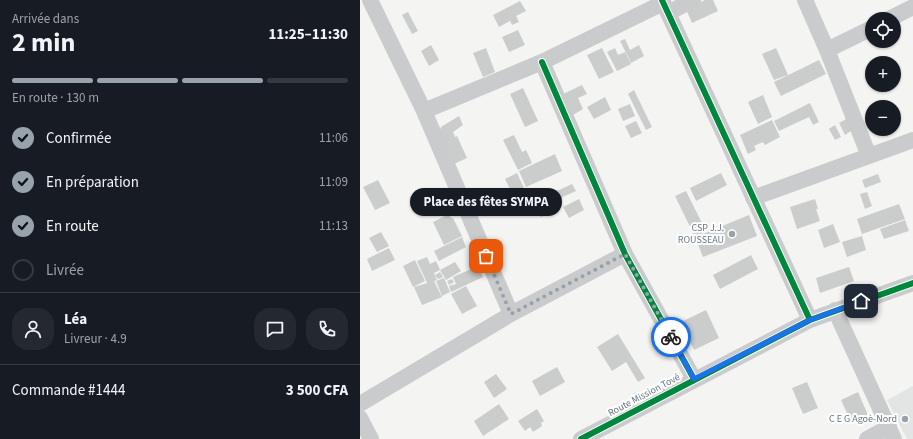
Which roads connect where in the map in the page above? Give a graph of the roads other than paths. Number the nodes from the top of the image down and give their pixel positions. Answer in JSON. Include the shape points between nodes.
{"nodes":[{"id":1,"x":365,"y":0,"type":"edge"},
{"id":2,"x":370,"y":0,"type":"edge"},
{"id":3,"x":693,"y":0,"type":"edge"},
{"id":4,"x":805,"y":0,"type":"edge"},
{"id":5,"x":360,"y":2,"type":"edge"},
{"id":6,"x":664,"y":5,"type":"edge"},
{"id":7,"x":913,"y":7,"type":"edge"},
{"id":8,"x":901,"y":13,"type":"edge"},
{"id":9,"x":865,"y":31,"type":"edge"},
{"id":10,"x":827,"y":50,"type":"junction"},
{"id":11,"x":542,"y":62,"type":"junction"},
{"id":12,"x":424,"y":111,"type":"junction"},
{"id":13,"x":913,"y":140,"type":"edge"},
{"id":14,"x":869,"y":156,"type":"junction"},
{"id":15,"x":753,"y":198,"type":"junction"},
{"id":16,"x":625,"y":254,"type":"junction"},
{"id":17,"x":913,"y":283,"type":"edge"},
{"id":18,"x":835,"y":310,"type":"junction"},
{"id":19,"x":511,"y":314,"type":"junction"},
{"id":20,"x":810,"y":320,"type":"junction"},
{"id":21,"x":694,"y":379,"type":"junction"},
{"id":22,"x":360,"y":404,"type":"edge"},
{"id":23,"x":360,"y":418,"type":"edge"},
{"id":24,"x":891,"y":433,"type":"edge"},
{"id":25,"x":371,"y":439,"type":"edge"},
{"id":26,"x":581,"y":439,"type":"edge"},
{"id":27,"x":867,"y":439,"type":"edge"}],
"edges":[{"from":1,"to":5,"type":"street"},
{"from":2,"to":12,"type":"street"},
{"from":3,"to":6,"type":"street"},
{"from":4,"to":10,"type":"street"},
{"from":6,"to":11,"type":"street"},
{"from":6,"to":15,"type":"street"},
{"from":7,"to":8,"type":"street"},
{"from":9,"to":10,"type":"street"},
{"from":10,"to":14,"type":"street"},
{"from":11,"to":12,"type":"street"},
{"from":11,"to":16,"type":"street"},
{"from":12,"to":19,"type":"street"},
{"from":13,"to":14,"type":"street"},
{"from":14,"to":15,"type":"street"},
{"from":15,"to":20,"type":"street"},
{"from":16,"to":19,"type":"street"},
{"from":16,"to":21,"type":"street"},
{"from":17,"to":18,"type":"street","name":"Route Mission Tové"},
{"from":18,"to":20,"type":"street","name":"Route Mission Tové"},
{"from":18,"to":24,"type":"street"},
{"from":19,"to":22,"type":"street"},
{"from":20,"to":21,"type":"street","name":"Route Mission Tové"},
{"from":21,"to":26,"type":"street","name":"Route Mission Tové"},
{"from":23,"to":25,"type":"street"},
{"from":24,"to":27,"type":"street"}]}
